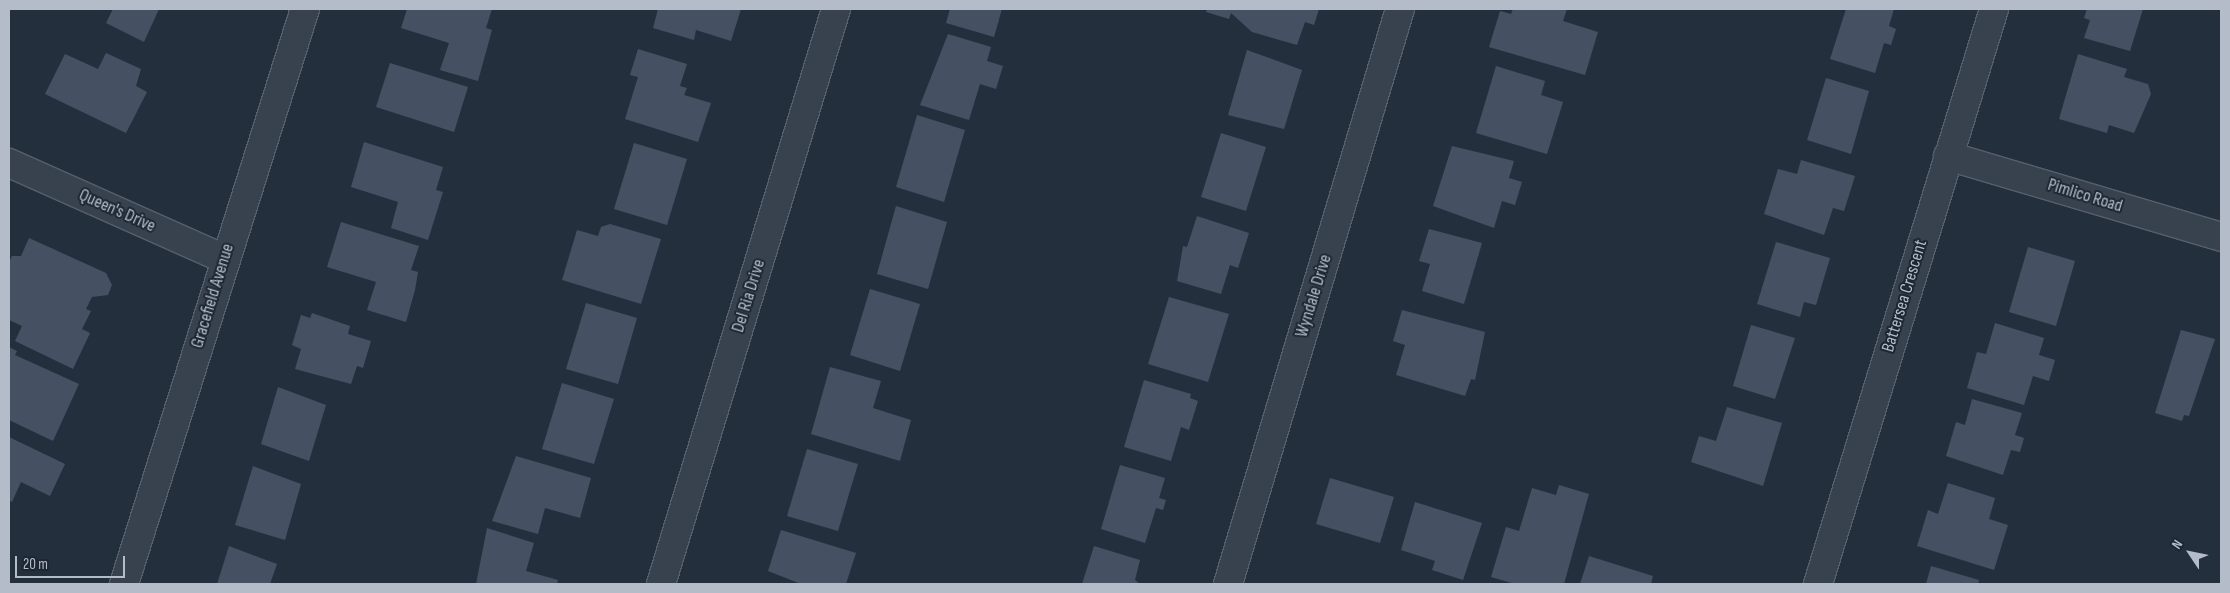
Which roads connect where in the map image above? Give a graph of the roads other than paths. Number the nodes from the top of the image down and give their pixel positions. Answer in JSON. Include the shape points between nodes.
{"nodes":[{"id":1,"x":306,"y":9,"type":"edge"},
{"id":2,"x":836,"y":9,"type":"edge"},
{"id":3,"x":1400,"y":9,"type":"edge"},
{"id":4,"x":1994,"y":9,"type":"edge"},
{"id":5,"x":1948,"y":156,"type":"junction"},
{"id":6,"x":9,"y":163,"type":"edge"},
{"id":7,"x":2221,"y":237,"type":"edge"},
{"id":8,"x":225,"y":259,"type":"junction"},
{"id":9,"x":124,"y":584,"type":"edge"},
{"id":10,"x":661,"y":584,"type":"edge"},
{"id":11,"x":1228,"y":584,"type":"edge"},
{"id":12,"x":1818,"y":584,"type":"edge"}],
"edges":[{"from":1,"to":8,"type":"street","name":"Gracefield Avenue"},
{"from":2,"to":10,"type":"street","name":"Del Ria Drive"},
{"from":3,"to":11,"type":"street","name":"Wyndale Drive"},
{"from":4,"to":5,"type":"street","name":"Battersea Crescent"},
{"from":5,"to":7,"type":"street","name":"Pimlico Road"},
{"from":5,"to":12,"type":"street","name":"Battersea Crescent"},
{"from":6,"to":8,"type":"street","name":"Queen's Drive"},
{"from":8,"to":9,"type":"street","name":"Gracefield Avenue"}]}
